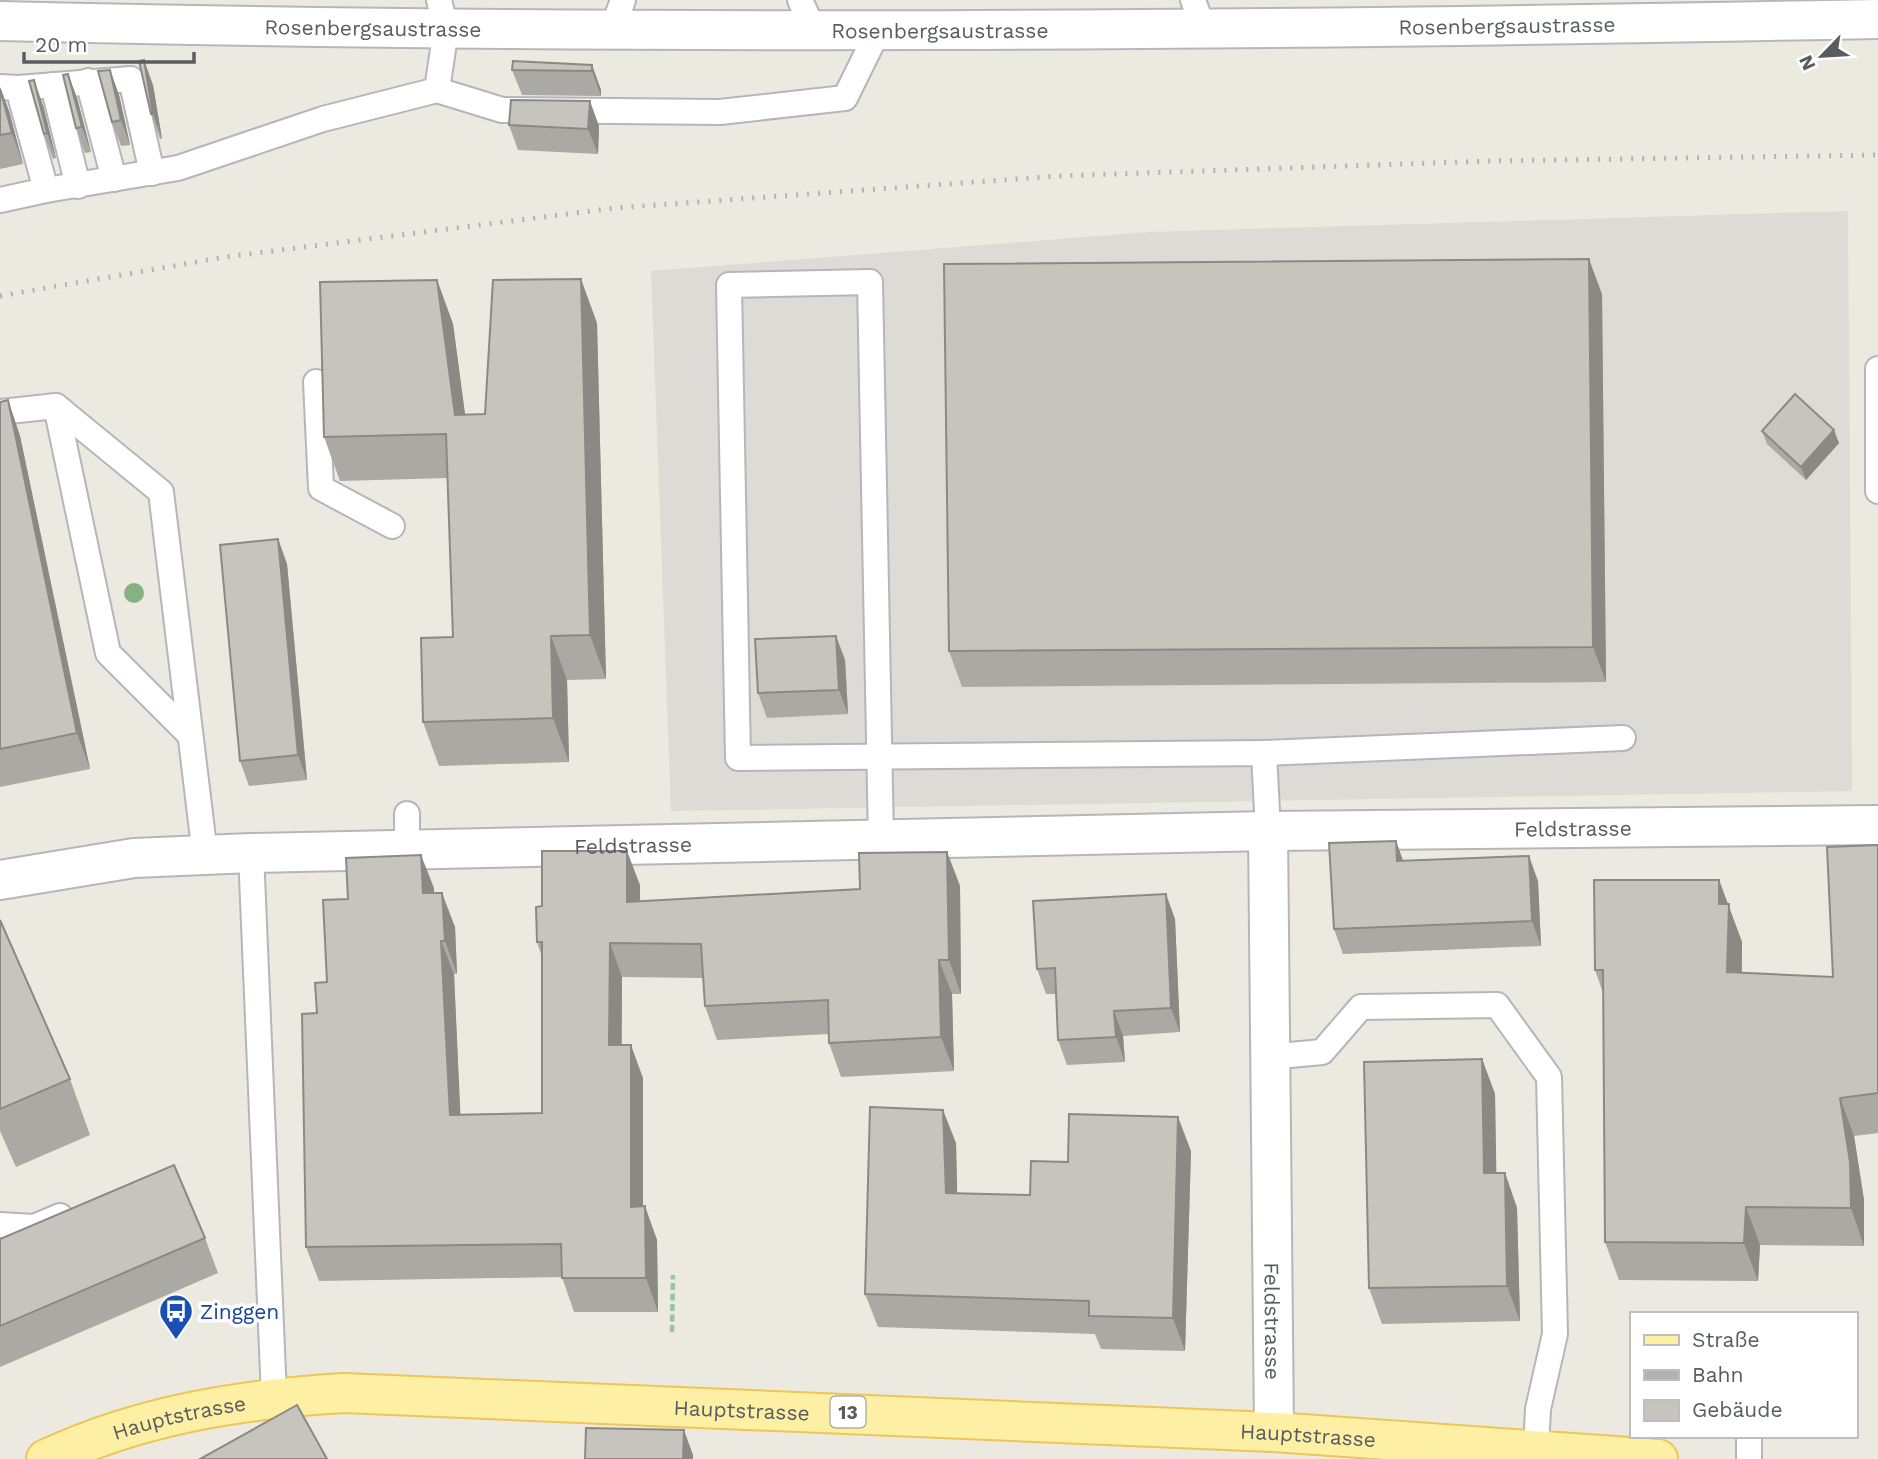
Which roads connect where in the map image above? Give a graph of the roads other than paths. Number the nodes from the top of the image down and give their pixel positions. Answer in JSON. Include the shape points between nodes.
{"nodes":[{"id":1,"x":1198,"y":14,"type":"edge"},
{"id":2,"x":442,"y":15,"type":"edge"},
{"id":3,"x":617,"y":15,"type":"edge"},
{"id":4,"x":807,"y":15,"type":"edge"},
{"id":5,"x":1878,"y":19,"type":"edge"},
{"id":6,"x":0,"y":21,"type":"edge"},
{"id":7,"x":878,"y":31,"type":"junction"},
{"id":8,"x":88,"y":81,"type":"junction"},
{"id":9,"x":53,"y":85,"type":"junction"},
{"id":10,"x":9,"y":87,"type":"edge"},
{"id":11,"x":438,"y":90,"type":"junction"},
{"id":12,"x":152,"y":173,"type":"junction"},
{"id":13,"x":114,"y":179,"type":"junction"},
{"id":14,"x":78,"y":186,"type":"junction"},
{"id":15,"x":46,"y":190,"type":"junction"},
{"id":16,"x":0,"y":200,"type":"edge"},
{"id":17,"x":1878,"y":369,"type":"edge"},
{"id":18,"x":316,"y":382,"type":"dead end"},
{"id":19,"x":56,"y":406,"type":"junction"},
{"id":20,"x":0,"y":412,"type":"edge"},
{"id":21,"x":1878,"y":491,"type":"edge"},
{"id":22,"x":392,"y":526,"type":"dead end"},
{"id":23,"x":190,"y":735,"type":"junction"},
{"id":24,"x":1623,"y":738,"type":"dead end"},
{"id":25,"x":1264,"y":753,"type":"junction"},
{"id":26,"x":879,"y":755,"type":"junction"},
{"id":27,"x":1878,"y":825,"type":"edge"},
{"id":28,"x":1268,"y":831,"type":"junction"},
{"id":29,"x":881,"y":840,"type":"junction"},
{"id":30,"x":251,"y":853,"type":"junction"},
{"id":31,"x":205,"y":855,"type":"junction"},
{"id":32,"x":0,"y":880,"type":"edge"},
{"id":33,"x":1269,"y":1058,"type":"junction"},
{"id":34,"x":82,"y":1207,"type":"edge"},
{"id":35,"x":0,"y":1226,"type":"edge"},
{"id":36,"x":274,"y":1397,"type":"junction"},
{"id":37,"x":1274,"y":1432,"type":"junction"},
{"id":38,"x":1749,"y":1438,"type":"edge"},
{"id":39,"x":1536,"y":1448,"type":"junction"},
{"id":40,"x":46,"y":1459,"type":"edge"},
{"id":41,"x":1658,"y":1459,"type":"edge"},
{"id":42,"x":1749,"y":1459,"type":"edge"}],
"edges":[{"from":1,"to":5,"type":"street","name":"Rosenbergsaustrasse"},
{"from":1,"to":7,"type":"street","name":"Rosenbergsaustrasse"},
{"from":2,"to":3,"type":"street","name":"Rosenbergsaustrasse"},
{"from":2,"to":6,"type":"street","name":"Rosenbergsaustrasse"},
{"from":2,"to":11,"type":"lane"},
{"from":3,"to":4,"type":"street","name":"Rosenbergsaustrasse"},
{"from":4,"to":7,"type":"street","name":"Rosenbergsaustrasse"},
{"from":7,"to":11,"type":"lane","via":[[845,97],[720,112],[502,110]]},
{"from":8,"to":9,"type":"lane"},
{"from":8,"to":12,"type":"lane","via":[[131,79]]},
{"from":8,"to":13,"type":"lane"},
{"from":9,"to":10,"type":"lane"},
{"from":9,"to":14,"type":"lane"},
{"from":10,"to":15,"type":"lane"},
{"from":11,"to":12,"type":"lane","via":[[323,119]]},
{"from":12,"to":13,"type":"lane"},
{"from":13,"to":14,"type":"lane"},
{"from":14,"to":15,"type":"lane"},
{"from":15,"to":16,"type":"lane"},
{"from":17,"to":21,"type":"lane"},
{"from":18,"to":22,"type":"lane","via":[[321,488]]},
{"from":19,"to":20,"type":"lane"},
{"from":19,"to":23,"type":"lane","via":[[108,653]]},
{"from":19,"to":23,"type":"lane","via":[[161,492]]},
{"from":23,"to":31,"type":"lane"},
{"from":24,"to":25,"type":"lane"},
{"from":25,"to":26,"type":"lane"},
{"from":25,"to":28,"type":"lane"},
{"from":26,"to":26,"type":"lane","via":[[870,282],[729,285],[738,758]]},
{"from":26,"to":29,"type":"lane"},
{"from":27,"to":28,"type":"street","name":"Feldstrasse"},
{"from":28,"to":29,"type":"street","name":"Feldstrasse"},
{"from":28,"to":33,"type":"street","name":"Feldstrasse"},
{"from":29,"to":30,"type":"street","name":"Feldstrasse","via":[[407,832]]},
{"from":30,"to":31,"type":"street","name":"Feldstrasse"},
{"from":30,"to":36,"type":"lane"},
{"from":31,"to":32,"type":"street","name":"Feldstrasse","via":[[134,858]]},
{"from":33,"to":37,"type":"street","name":"Feldstrasse"},
{"from":33,"to":39,"type":"lane","via":[[1322,1052],[1361,1007],[1497,1005],[1549,1077],[1555,1334],[1538,1409]]},
{"from":34,"to":35,"type":"lane","via":[[34,1227]]},
{"from":36,"to":37,"type":"main road","name":"Hauptstrasse","number":"13","via":[[344,1393]]},
{"from":36,"to":40,"type":"main road","name":"Hauptstrasse","number":"13","via":[[155,1418]]},
{"from":37,"to":39,"type":"main road","name":"Hauptstrasse","number":"13"},
{"from":38,"to":42,"type":"lane"},
{"from":39,"to":41,"type":"main road","name":"Hauptstrasse","number":"13"}]}
